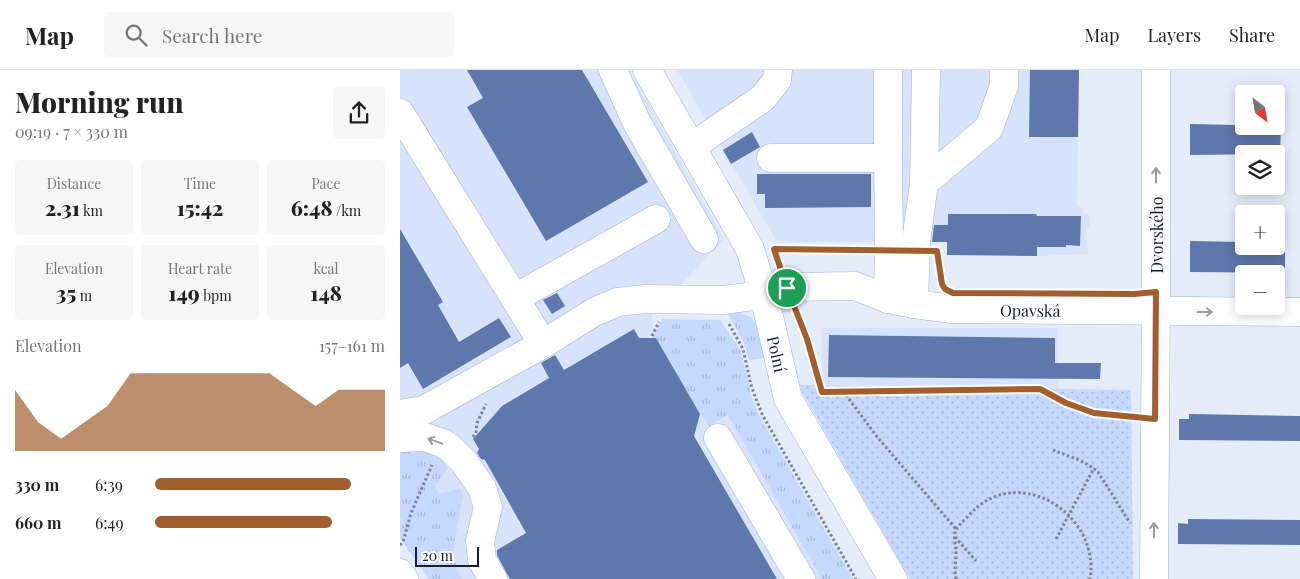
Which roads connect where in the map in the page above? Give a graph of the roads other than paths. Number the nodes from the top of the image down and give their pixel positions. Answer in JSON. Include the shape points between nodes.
{"nodes":[{"id":1,"x":613,"y":70,"type":"edge"},
{"id":2,"x":647,"y":70,"type":"edge"},
{"id":3,"x":778,"y":70,"type":"edge"},
{"id":4,"x":888,"y":70,"type":"edge"},
{"id":5,"x":926,"y":70,"type":"edge"},
{"id":6,"x":1004,"y":70,"type":"edge"},
{"id":7,"x":1156,"y":70,"type":"edge"},
{"id":8,"x":666,"y":104,"type":"junction"},
{"id":9,"x":400,"y":113,"type":"edge"},
{"id":10,"x":637,"y":123,"type":"junction"},
{"id":11,"x":691,"y":147,"type":"junction"},
{"id":12,"x":771,"y":158,"type":"dead end"},
{"id":13,"x":888,"y":158,"type":"junction"},
{"id":14,"x":924,"y":183,"type":"junction"},
{"id":15,"x":656,"y":219,"type":"dead end"},
{"id":16,"x":704,"y":239,"type":"dead end"},
{"id":17,"x":776,"y":292,"type":"junction"},
{"id":18,"x":515,"y":298,"type":"junction"},
{"id":19,"x":901,"y":301,"type":"junction"},
{"id":20,"x":1156,"y":312,"type":"junction"},
{"id":21,"x":1300,"y":312,"type":"edge"},
{"id":22,"x":542,"y":344,"type":"junction"},
{"id":23,"x":400,"y":414,"type":"edge"},
{"id":24,"x":400,"y":438,"type":"edge"},
{"id":25,"x":718,"y":438,"type":"dead end"},
{"id":26,"x":400,"y":573,"type":"edge"},
{"id":27,"x":404,"y":579,"type":"edge"},
{"id":28,"x":493,"y":579,"type":"edge"},
{"id":29,"x":801,"y":579,"type":"edge"},
{"id":30,"x":893,"y":579,"type":"edge"},
{"id":31,"x":1154,"y":579,"type":"edge"}],
"edges":[{"from":1,"to":10,"type":"street"},
{"from":2,"to":8,"type":"street","name":"Polní"},
{"from":3,"to":11,"type":"street","via":[[777,80],[763,98]]},
{"from":4,"to":13,"type":"street"},
{"from":5,"to":14,"type":"street"},
{"from":6,"to":14,"type":"street","via":[[1004,86],[989,128]]},
{"from":20,"to":7,"type":"street","name":"Dvorského","one_way":true},
{"from":8,"to":10,"type":"street"},
{"from":8,"to":11,"type":"street","name":"Polní"},
{"from":9,"to":18,"type":"street"},
{"from":10,"to":16,"type":"street"},
{"from":11,"to":17,"type":"street","name":"Polní"},
{"from":12,"to":13,"type":"street"},
{"from":13,"to":19,"type":"street","via":[[889,250]]},
{"from":14,"to":19,"type":"street","via":[[916,242]]},
{"from":15,"to":18,"type":"street"},
{"from":17,"to":19,"type":"street","name":"Opavská","via":[[855,286]]},
{"from":17,"to":22,"type":"street","name":"Opavská","via":[[722,300],[618,302],[594,312]]},
{"from":17,"to":30,"type":"street","name":"Polní","via":[[788,399]]},
{"from":18,"to":22,"type":"street"},
{"from":19,"to":20,"type":"street","name":"Opavská","via":[[952,309]]},
{"from":20,"to":21,"type":"street","name":"Opavská","one_way":true},
{"from":31,"to":20,"type":"street","name":"Dvorského","one_way":true},
{"from":22,"to":23,"type":"street","name":"Opavská","via":[[424,410]]},
{"from":28,"to":24,"type":"street","one_way":true,"via":[[482,560],[480,541],[488,507],[468,450],[449,447],[425,437]]},
{"from":25,"to":29,"type":"street"},
{"from":26,"to":27,"type":"street"}]}
